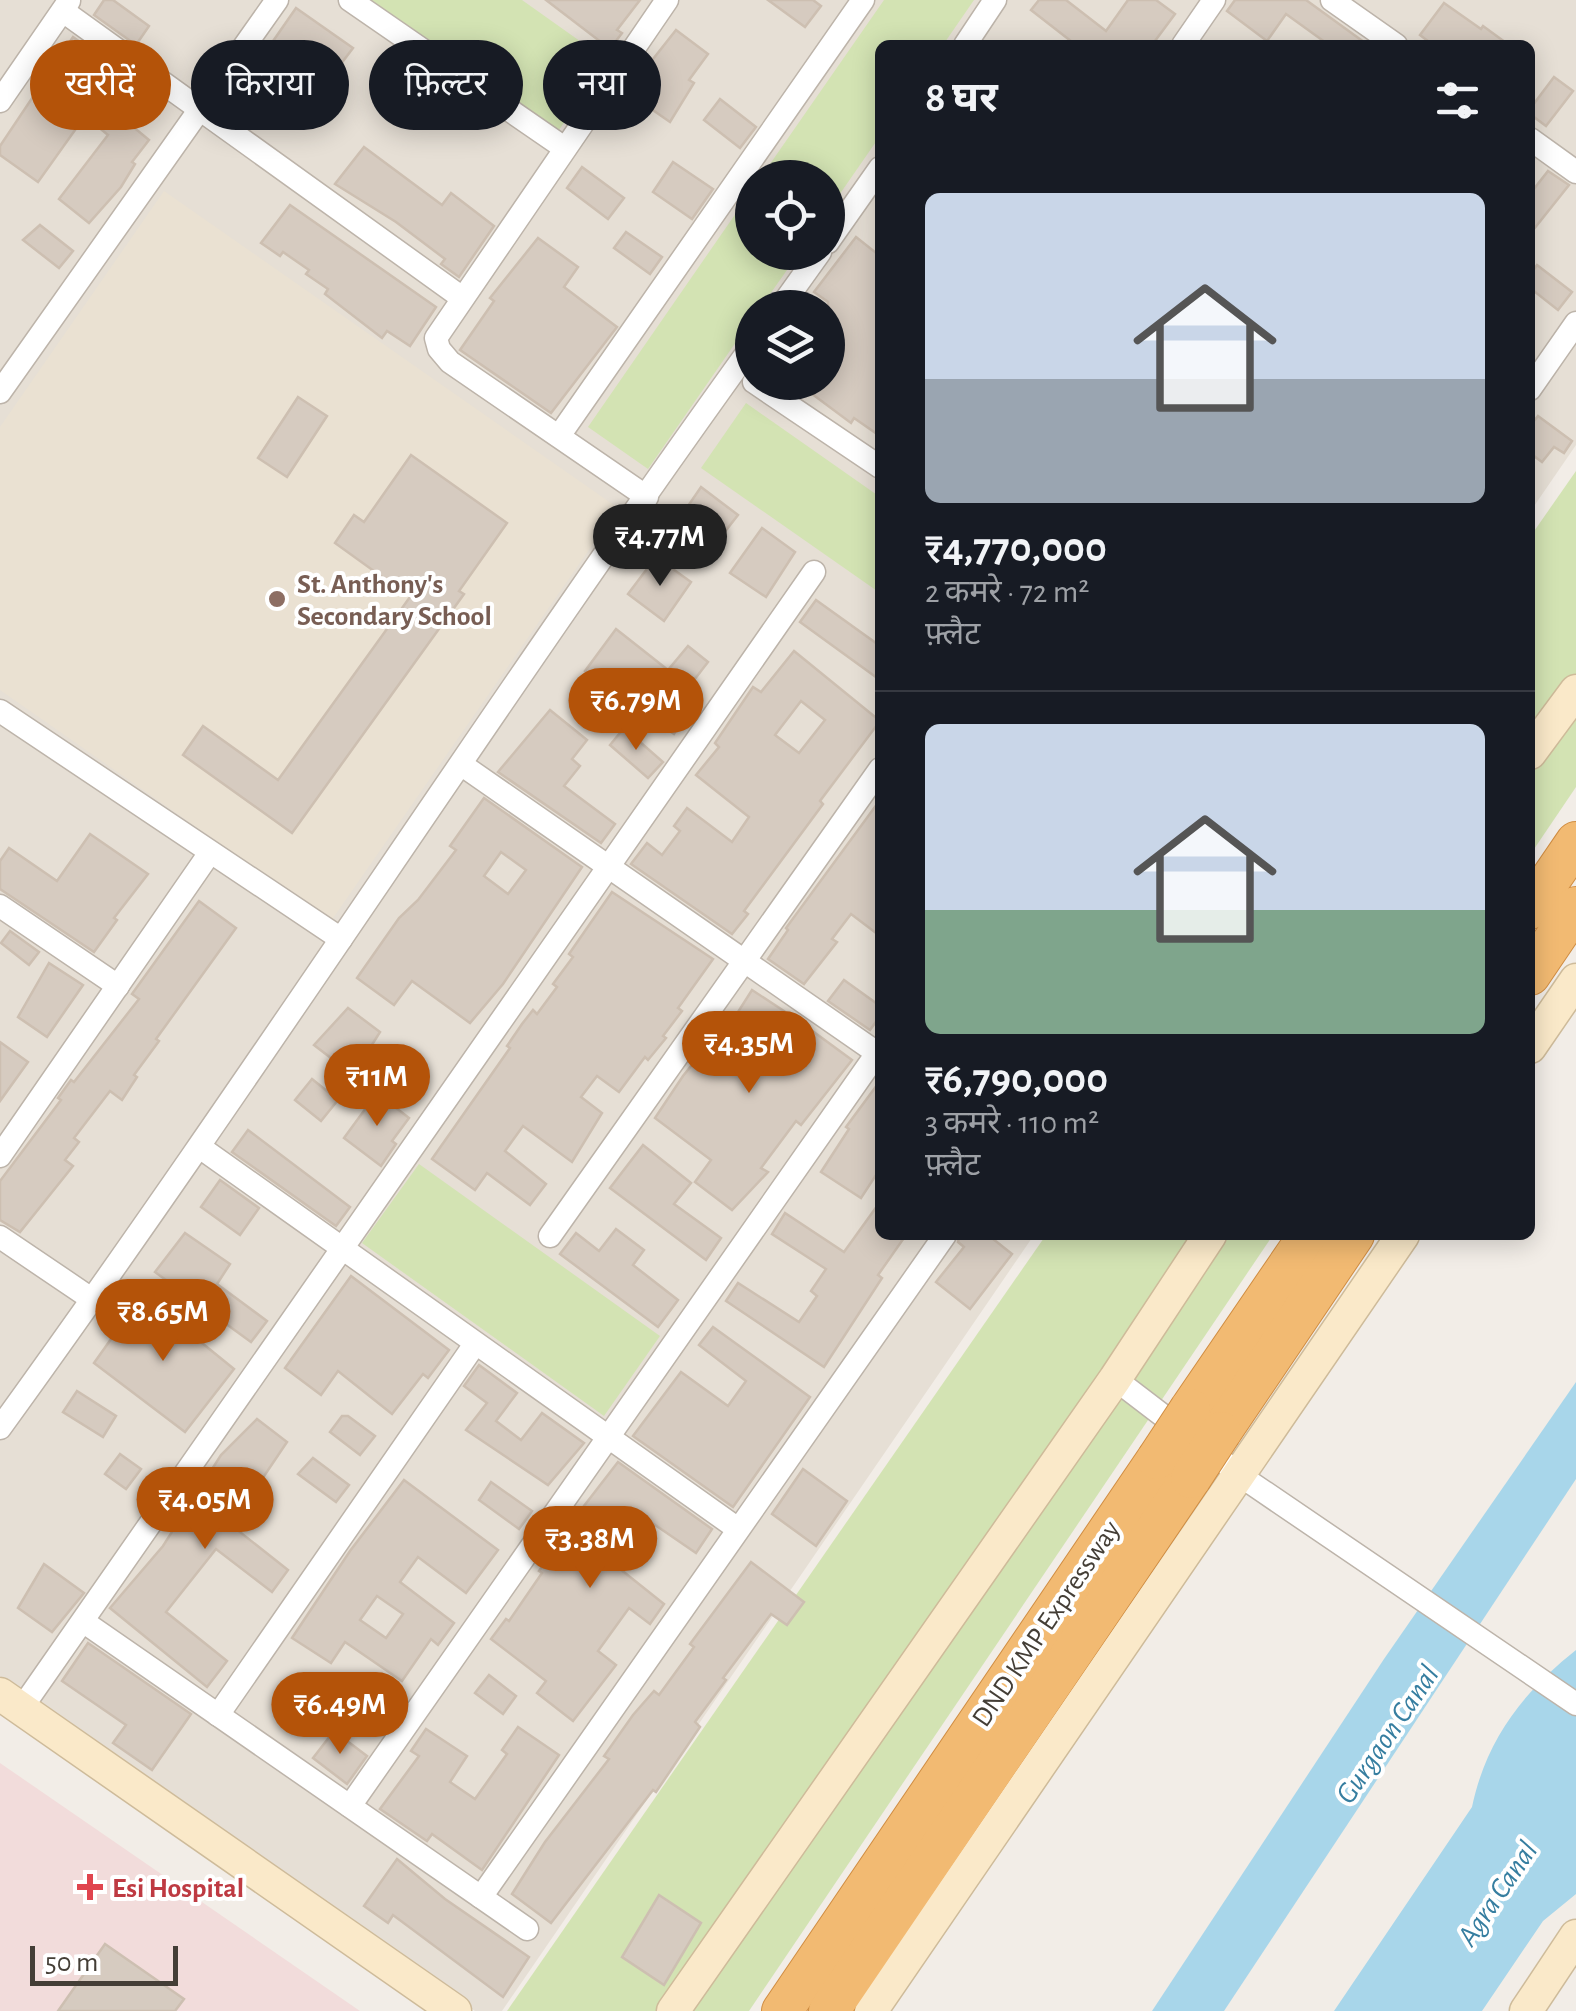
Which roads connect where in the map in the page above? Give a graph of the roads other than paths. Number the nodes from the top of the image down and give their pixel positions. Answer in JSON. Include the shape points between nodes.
{"nodes":[{"id":1,"x":277,"y":0,"type":"edge"},
{"id":2,"x":350,"y":0,"type":"edge"},
{"id":3,"x":667,"y":0,"type":"edge"},
{"id":4,"x":863,"y":0,"type":"edge"},
{"id":5,"x":996,"y":0,"type":"edge"},
{"id":6,"x":1214,"y":0,"type":"edge"},
{"id":7,"x":1332,"y":0,"type":"edge"},
{"id":8,"x":66,"y":5,"type":"edge"},
{"id":9,"x":248,"y":40,"type":"edge"},
{"id":10,"x":968,"y":40,"type":"edge"},
{"id":11,"x":1186,"y":40,"type":"edge"},
{"id":12,"x":1382,"y":40,"type":"edge"},
{"id":13,"x":0,"y":102,"type":"edge"},
{"id":14,"x":191,"y":103,"type":"edge"},
{"id":15,"x":191,"y":120,"type":"edge"},
{"id":16,"x":228,"y":130,"type":"edge"},
{"id":17,"x":1535,"y":143,"type":"edge"},
{"id":18,"x":563,"y":147,"type":"junction"},
{"id":19,"x":1576,"y":172,"type":"edge"},
{"id":20,"x":875,"y":175,"type":"edge"},
{"id":21,"x":860,"y":197,"type":"junction"},
{"id":22,"x":875,"y":208,"type":"edge"},
{"id":23,"x":845,"y":218,"type":"edge"},
{"id":24,"x":461,"y":297,"type":"junction"},
{"id":25,"x":1576,"y":322,"type":"edge"},
{"id":26,"x":1535,"y":382,"type":"edge"},
{"id":27,"x":0,"y":392,"type":"edge"},
{"id":28,"x":735,"y":393,"type":"edge"},
{"id":29,"x":781,"y":400,"type":"edge"},
{"id":30,"x":559,"y":436,"type":"junction"},
{"id":31,"x":875,"y":464,"type":"edge"},
{"id":32,"x":648,"y":497,"type":"junction"},
{"id":33,"x":814,"y":572,"type":"dead end"},
{"id":34,"x":1576,"y":690,"type":"edge"},
{"id":35,"x":0,"y":711,"type":"edge"},
{"id":36,"x":1535,"y":746,"type":"edge"},
{"id":37,"x":462,"y":765,"type":"junction"},
{"id":38,"x":875,"y":776,"type":"edge"},
{"id":39,"x":1576,"y":842,"type":"edge"},
{"id":40,"x":209,"y":854,"type":"junction"},
{"id":41,"x":610,"y":867,"type":"junction"},
{"id":42,"x":1535,"y":903,"type":"edge"},
{"id":43,"x":1576,"y":907,"type":"edge"},
{"id":44,"x":2,"y":913,"type":"edge"},
{"id":45,"x":340,"y":940,"type":"junction"},
{"id":46,"x":744,"y":961,"type":"junction"},
{"id":47,"x":1535,"y":968,"type":"edge"},
{"id":48,"x":1576,"y":980,"type":"edge"},
{"id":49,"x":118,"y":986,"type":"junction"},
{"id":50,"x":1535,"y":1041,"type":"edge"},
{"id":51,"x":875,"y":1049,"type":"edge"},
{"id":52,"x":875,"y":1058,"type":"edge"},
{"id":53,"x":201,"y":1148,"type":"junction"},
{"id":54,"x":0,"y":1156,"type":"edge"},
{"id":55,"x":550,"y":1236,"type":"dead end"},
{"id":56,"x":0,"y":1237,"type":"edge"},
{"id":57,"x":940,"y":1240,"type":"edge"},
{"id":58,"x":1207,"y":1240,"type":"edge"},
{"id":59,"x":1306,"y":1240,"type":"edge"},
{"id":60,"x":1350,"y":1240,"type":"edge"},
{"id":61,"x":1399,"y":1240,"type":"edge"},
{"id":62,"x":343,"y":1250,"type":"junction"},
{"id":63,"x":93,"y":1300,"type":"junction"},
{"id":64,"x":476,"y":1344,"type":"junction"},
{"id":65,"x":1115,"y":1379,"type":"junction"},
{"id":66,"x":1206,"y":1420,"type":"junction"},
{"id":67,"x":0,"y":1428,"type":"edge"},
{"id":68,"x":608,"y":1437,"type":"junction"},
{"id":69,"x":1174,"y":1468,"type":"junction"},
{"id":70,"x":1245,"y":1479,"type":"junction"},
{"id":71,"x":738,"y":1529,"type":"junction"},
{"id":72,"x":84,"y":1622,"type":"junction"},
{"id":73,"x":7,"y":1703,"type":"edge"},
{"id":74,"x":1576,"y":1704,"type":"edge"},
{"id":75,"x":218,"y":1714,"type":"junction"},
{"id":76,"x":350,"y":1806,"type":"junction"},
{"id":77,"x":480,"y":1897,"type":"junction"},
{"id":78,"x":527,"y":1930,"type":"dead end"},
{"id":79,"x":1576,"y":1936,"type":"edge"},
{"id":80,"x":428,"y":2011,"type":"edge"},
{"id":81,"x":455,"y":2011,"type":"edge"},
{"id":82,"x":673,"y":2011,"type":"edge"},
{"id":83,"x":782,"y":2011,"type":"edge"},
{"id":84,"x":829,"y":2011,"type":"edge"},
{"id":85,"x":871,"y":2011,"type":"edge"},
{"id":86,"x":1526,"y":2011,"type":"edge"}],
"edges":[{"from":1,"to":9,"type":"street"},
{"from":2,"to":18,"type":"street"},
{"from":3,"to":18,"type":"street"},
{"from":4,"to":30,"type":"street"},
{"from":5,"to":10,"type":"street"},
{"from":6,"to":11,"type":"street"},
{"from":7,"to":12,"type":"street"},
{"from":8,"to":13,"type":"street"},
{"from":8,"to":14,"type":"street"},
{"from":15,"to":27,"type":"street"},
{"from":16,"to":24,"type":"street"},
{"from":17,"to":19,"type":"street"},
{"from":18,"to":24,"type":"street"},
{"from":20,"to":21,"type":"street"},
{"from":21,"to":22,"type":"street"},
{"from":21,"to":23,"type":"street"},
{"from":24,"to":30,"type":"street","via":[[436,338],[439,350]]},
{"from":25,"to":26,"type":"street"},
{"from":28,"to":32,"type":"street"},
{"from":29,"to":31,"type":"street"},
{"from":30,"to":32,"type":"street"},
{"from":32,"to":37,"type":"street"},
{"from":33,"to":41,"type":"street"},
{"from":34,"to":36,"type":"street"},
{"from":35,"to":40,"type":"street"},
{"from":37,"to":41,"type":"street"},
{"from":37,"to":45,"type":"street"},
{"from":38,"to":46,"type":"street"},
{"from":39,"to":42,"type":"highway"},
{"from":40,"to":45,"type":"street"},
{"from":40,"to":49,"type":"street"},
{"from":41,"to":46,"type":"street"},
{"from":41,"to":62,"type":"street"},
{"from":43,"to":47,"type":"highway"},
{"from":44,"to":49,"type":"street"},
{"from":45,"to":53,"type":"street"},
{"from":46,"to":51,"type":"street"},
{"from":46,"to":55,"type":"street"},
{"from":48,"to":50,"type":"street"},
{"from":49,"to":54,"type":"street"},
{"from":52,"to":68,"type":"street"},
{"from":53,"to":62,"type":"street"},
{"from":53,"to":63,"type":"street"},
{"from":56,"to":63,"type":"street"},
{"from":57,"to":71,"type":"street"},
{"from":58,"to":65,"type":"street"},
{"from":59,"to":66,"type":"highway","name":"DND KMP Expressway"},
{"from":60,"to":66,"type":"highway","name":"DND KMP Expressway"},
{"from":61,"to":70,"type":"street"},
{"from":62,"to":64,"type":"street"},
{"from":62,"to":72,"type":"street"},
{"from":63,"to":67,"type":"street"},
{"from":64,"to":68,"type":"street"},
{"from":64,"to":75,"type":"street"},
{"from":65,"to":70,"type":"street"},
{"from":65,"to":82,"type":"street"},
{"from":66,"to":69,"type":"highway","name":"DND KMP Expressway","bridge":true},
{"from":68,"to":71,"type":"street"},
{"from":68,"to":76,"type":"street"},
{"from":69,"to":83,"type":"highway","name":"DND KMP Expressway"},
{"from":69,"to":84,"type":"highway","name":"DND KMP Expressway"},
{"from":70,"to":74,"type":"street"},
{"from":70,"to":85,"type":"street"},
{"from":71,"to":77,"type":"street"},
{"from":72,"to":73,"type":"street"},
{"from":72,"to":75,"type":"street"},
{"from":73,"to":80,"type":"street"},
{"from":73,"to":81,"type":"street"},
{"from":75,"to":76,"type":"street"},
{"from":76,"to":77,"type":"street"},
{"from":77,"to":78,"type":"street"},
{"from":79,"to":86,"type":"street"}]}
